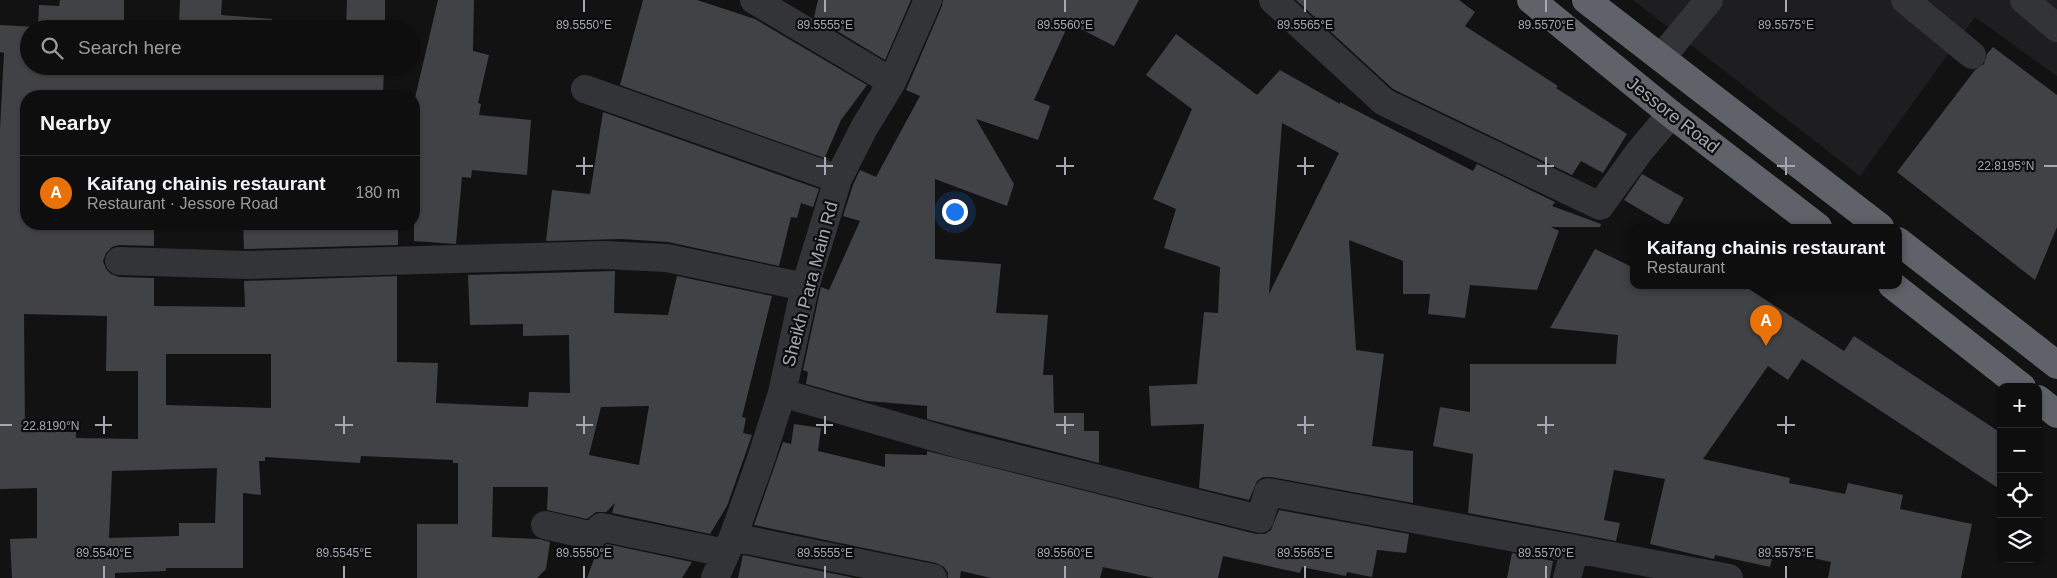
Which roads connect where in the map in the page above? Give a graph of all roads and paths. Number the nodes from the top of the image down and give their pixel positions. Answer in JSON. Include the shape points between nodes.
{"nodes":[{"id":1,"x":754,"y":0,"type":"edge"},
{"id":2,"x":928,"y":0,"type":"edge"},
{"id":3,"x":1273,"y":0,"type":"edge"},
{"id":4,"x":1531,"y":0,"type":"edge"},
{"id":5,"x":1586,"y":0,"type":"edge"},
{"id":6,"x":1709,"y":0,"type":"edge"},
{"id":7,"x":1904,"y":0,"type":"edge"},
{"id":8,"x":2024,"y":0,"type":"edge"},
{"id":9,"x":2057,"y":28,"type":"edge"},
{"id":10,"x":1972,"y":54,"type":"dead end"},
{"id":11,"x":1661,"y":58,"type":"junction"},
{"id":12,"x":892,"y":82,"type":"junction"},
{"id":13,"x":585,"y":89,"type":"dead end"},
{"id":14,"x":1670,"y":114,"type":"junction"},
{"id":15,"x":838,"y":180,"type":"junction"},
{"id":16,"x":1814,"y":224,"type":"edge"},
{"id":17,"x":1876,"y":224,"type":"edge"},
{"id":18,"x":1902,"y":245,"type":"edge"},
{"id":19,"x":119,"y":261,"type":"dead end"},
{"id":20,"x":805,"y":287,"type":"junction"},
{"id":21,"x":1897,"y":289,"type":"edge"},
{"id":22,"x":2057,"y":365,"type":"edge"},
{"id":23,"x":2017,"y":383,"type":"edge"},
{"id":24,"x":782,"y":393,"type":"junction"},
{"id":25,"x":2042,"y":402,"type":"edge"},
{"id":26,"x":2057,"y":414,"type":"edge"},
{"id":27,"x":545,"y":525,"type":"dead end"},
{"id":28,"x":1575,"y":549,"type":"junction"},
{"id":29,"x":724,"y":556,"type":"edge"},
{"id":30,"x":933,"y":578,"type":"edge"},
{"id":31,"x":1567,"y":578,"type":"edge"},
{"id":32,"x":1730,"y":578,"type":"edge"}],
"edges":[{"from":1,"to":12,"type":"street"},
{"from":2,"to":12,"type":"street","name":"Sheikh Para Main Rd"},
{"from":3,"to":14,"type":"street","via":[[1384,102],[1600,206]]},
{"from":4,"to":14,"type":"highway","name":"Jessore Road"},
{"from":5,"to":11,"type":"highway"},
{"from":6,"to":11,"type":"street"},
{"from":7,"to":10,"type":"street"},
{"from":8,"to":9,"type":"street"},
{"from":11,"to":17,"type":"highway"},
{"from":12,"to":15,"type":"street","name":"Sheikh Para Main Rd"},
{"from":13,"to":15,"type":"street"},
{"from":14,"to":16,"type":"highway","name":"Jessore Road"},
{"from":15,"to":20,"type":"street","name":"Sheikh Para Main Rd"},
{"from":18,"to":22,"type":"highway"},
{"from":19,"to":20,"type":"street","via":[[247,265],[603,255],[667,258]]},
{"from":20,"to":24,"type":"street","name":"Sheikh Para Main Rd"},
{"from":21,"to":23,"type":"highway"},
{"from":24,"to":28,"type":"street","via":[[962,445],[1260,518],[1268,492]]},
{"from":24,"to":29,"type":"street","name":"Sheikh Para Main Rd"},
{"from":25,"to":26,"type":"highway"},
{"from":27,"to":29,"type":"street","via":[[593,536],[601,527]]},
{"from":28,"to":31,"type":"street"},
{"from":28,"to":32,"type":"street"},
{"from":29,"to":30,"type":"street"}]}
